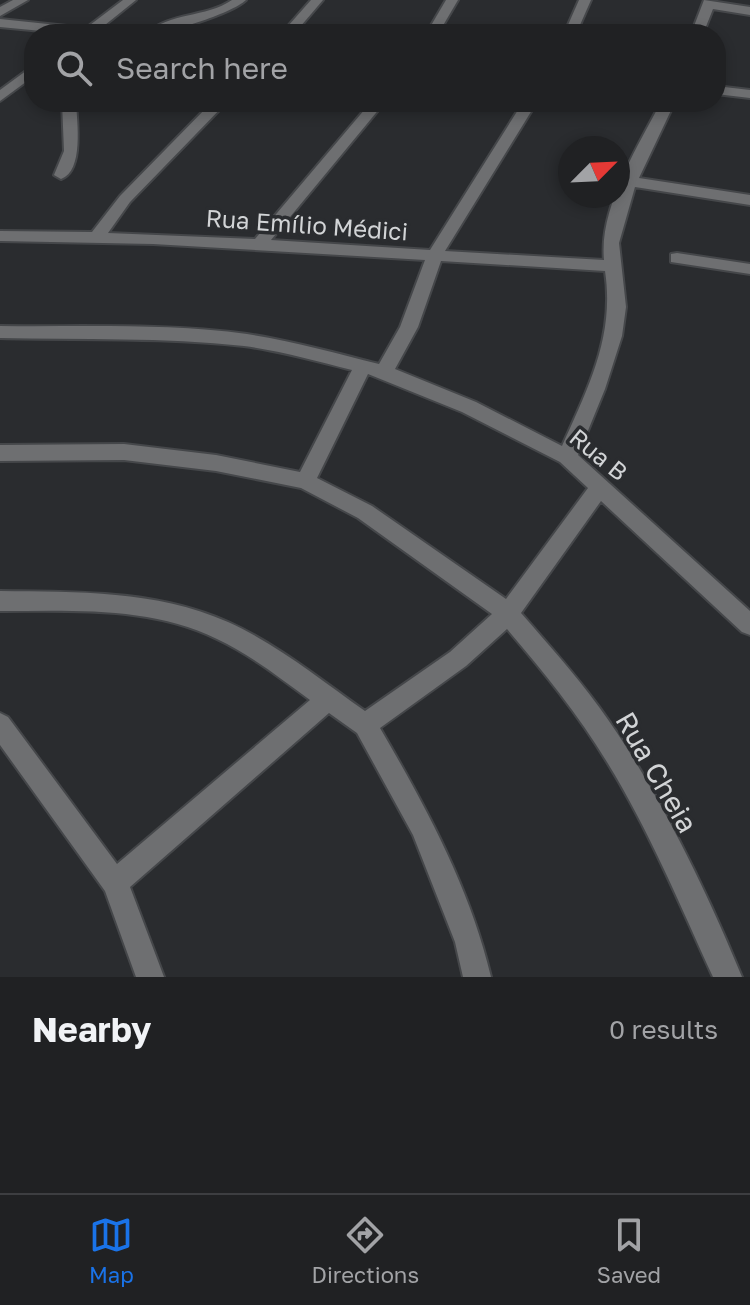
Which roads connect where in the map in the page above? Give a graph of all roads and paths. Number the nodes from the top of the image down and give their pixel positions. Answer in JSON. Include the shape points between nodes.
{"nodes":[{"id":1,"x":22,"y":0,"type":"edge"},
{"id":2,"x":130,"y":0,"type":"edge"},
{"id":3,"x":240,"y":0,"type":"edge"},
{"id":4,"x":317,"y":0,"type":"edge"},
{"id":5,"x":452,"y":0,"type":"edge"},
{"id":6,"x":585,"y":0,"type":"edge"},
{"id":7,"x":710,"y":2,"type":"edge"},
{"id":8,"x":750,"y":11,"type":"edge"},
{"id":9,"x":0,"y":12,"type":"edge"},
{"id":10,"x":0,"y":23,"type":"edge"},
{"id":11,"x":99,"y":24,"type":"edge"},
{"id":12,"x":175,"y":24,"type":"edge"},
{"id":13,"x":296,"y":24,"type":"edge"},
{"id":14,"x":438,"y":24,"type":"edge"},
{"id":15,"x":574,"y":24,"type":"edge"},
{"id":16,"x":701,"y":24,"type":"edge"},
{"id":17,"x":24,"y":26,"type":"edge"},
{"id":18,"x":24,"y":77,"type":"edge"},
{"id":19,"x":726,"y":91,"type":"edge"},
{"id":20,"x":750,"y":94,"type":"edge"},
{"id":21,"x":0,"y":97,"type":"edge"},
{"id":22,"x":69,"y":112,"type":"edge"},
{"id":23,"x":210,"y":112,"type":"edge"},
{"id":24,"x":370,"y":112,"type":"edge"},
{"id":25,"x":523,"y":112,"type":"edge"},
{"id":26,"x":659,"y":112,"type":"edge"},
{"id":27,"x":61,"y":175,"type":"dead end"},
{"id":28,"x":630,"y":177,"type":"edge"},
{"id":29,"x":630,"y":181,"type":"edge"},
{"id":30,"x":750,"y":200,"type":"edge"},
{"id":31,"x":620,"y":208,"type":"edge"},
{"id":32,"x":0,"y":236,"type":"edge"},
{"id":33,"x":98,"y":236,"type":"junction"},
{"id":34,"x":260,"y":243,"type":"junction"},
{"id":35,"x":434,"y":257,"type":"junction"},
{"id":36,"x":677,"y":258,"type":"dead end"},
{"id":37,"x":610,"y":266,"type":"junction"},
{"id":38,"x":750,"y":269,"type":"edge"},
{"id":39,"x":0,"y":332,"type":"edge"},
{"id":40,"x":363,"y":366,"type":"junction"},
{"id":41,"x":384,"y":372,"type":"junction"},
{"id":42,"x":0,"y":453,"type":"edge"},
{"id":43,"x":567,"y":457,"type":"junction"},
{"id":44,"x":305,"y":481,"type":"junction"},
{"id":45,"x":601,"y":486,"type":"junction"},
{"id":46,"x":0,"y":601,"type":"edge"},
{"id":47,"x":508,"y":614,"type":"junction"},
{"id":48,"x":750,"y":625,"type":"edge"},
{"id":49,"x":329,"y":698,"type":"junction"},
{"id":50,"x":0,"y":725,"type":"edge"},
{"id":51,"x":365,"y":725,"type":"junction"},
{"id":52,"x":115,"y":883,"type":"junction"},
{"id":53,"x":150,"y":977,"type":"edge"},
{"id":54,"x":477,"y":977,"type":"edge"},
{"id":55,"x":728,"y":977,"type":"edge"}],
"edges":[{"from":1,"to":9,"type":"street"},
{"from":2,"to":11,"type":"street"},
{"from":3,"to":12,"type":"street","via":[[225,10]]},
{"from":4,"to":13,"type":"street"},
{"from":5,"to":14,"type":"street"},
{"from":6,"to":15,"type":"street"},
{"from":7,"to":8,"type":"street"},
{"from":7,"to":16,"type":"street"},
{"from":10,"to":17,"type":"street"},
{"from":18,"to":21,"type":"street"},
{"from":19,"to":20,"type":"street"},
{"from":22,"to":27,"type":"street","via":[[71,151]]},
{"from":23,"to":33,"type":"street","via":[[125,199]]},
{"from":24,"to":34,"type":"street"},
{"from":25,"to":35,"type":"street"},
{"from":26,"to":28,"type":"street"},
{"from":29,"to":30,"type":"street"},
{"from":31,"to":37,"type":"street"},
{"from":32,"to":33,"type":"street","name":"Rua Emílio Médici"},
{"from":33,"to":34,"type":"street","name":"Rua Emílio Médici"},
{"from":34,"to":35,"type":"street","name":"Rua Emílio Médici"},
{"from":35,"to":37,"type":"street","name":"Rua Emílio Médici"},
{"from":35,"to":41,"type":"street","via":[[409,327]]},
{"from":36,"to":38,"type":"street"},
{"from":37,"to":43,"type":"street","via":[[617,319]]},
{"from":39,"to":40,"type":"street","name":"Rua B","via":[[243,340]]},
{"from":40,"to":41,"type":"street","name":"Rua B"},
{"from":40,"to":44,"type":"street"},
{"from":41,"to":43,"type":"street","name":"Rua B","via":[[469,407]]},
{"from":42,"to":44,"type":"street","name":"Rua Cheia","via":[[124,452]]},
{"from":43,"to":45,"type":"street","name":"Rua B"},
{"from":44,"to":47,"type":"street","name":"Rua Cheia","via":[[365,512]]},
{"from":45,"to":47,"type":"street"},
{"from":45,"to":48,"type":"street","name":"Rua B"},
{"from":46,"to":49,"type":"street","via":[[79,600],[164,611],[220,629]]},
{"from":47,"to":51,"type":"street","via":[[458,659]]},
{"from":47,"to":55,"type":"street","name":"Rua Cheia","via":[[555,668],[617,755]]},
{"from":49,"to":51,"type":"street"},
{"from":49,"to":52,"type":"street"},
{"from":50,"to":52,"type":"street"},
{"from":51,"to":54,"type":"street","via":[[423,827],[469,942]]},
{"from":52,"to":53,"type":"street"}]}
